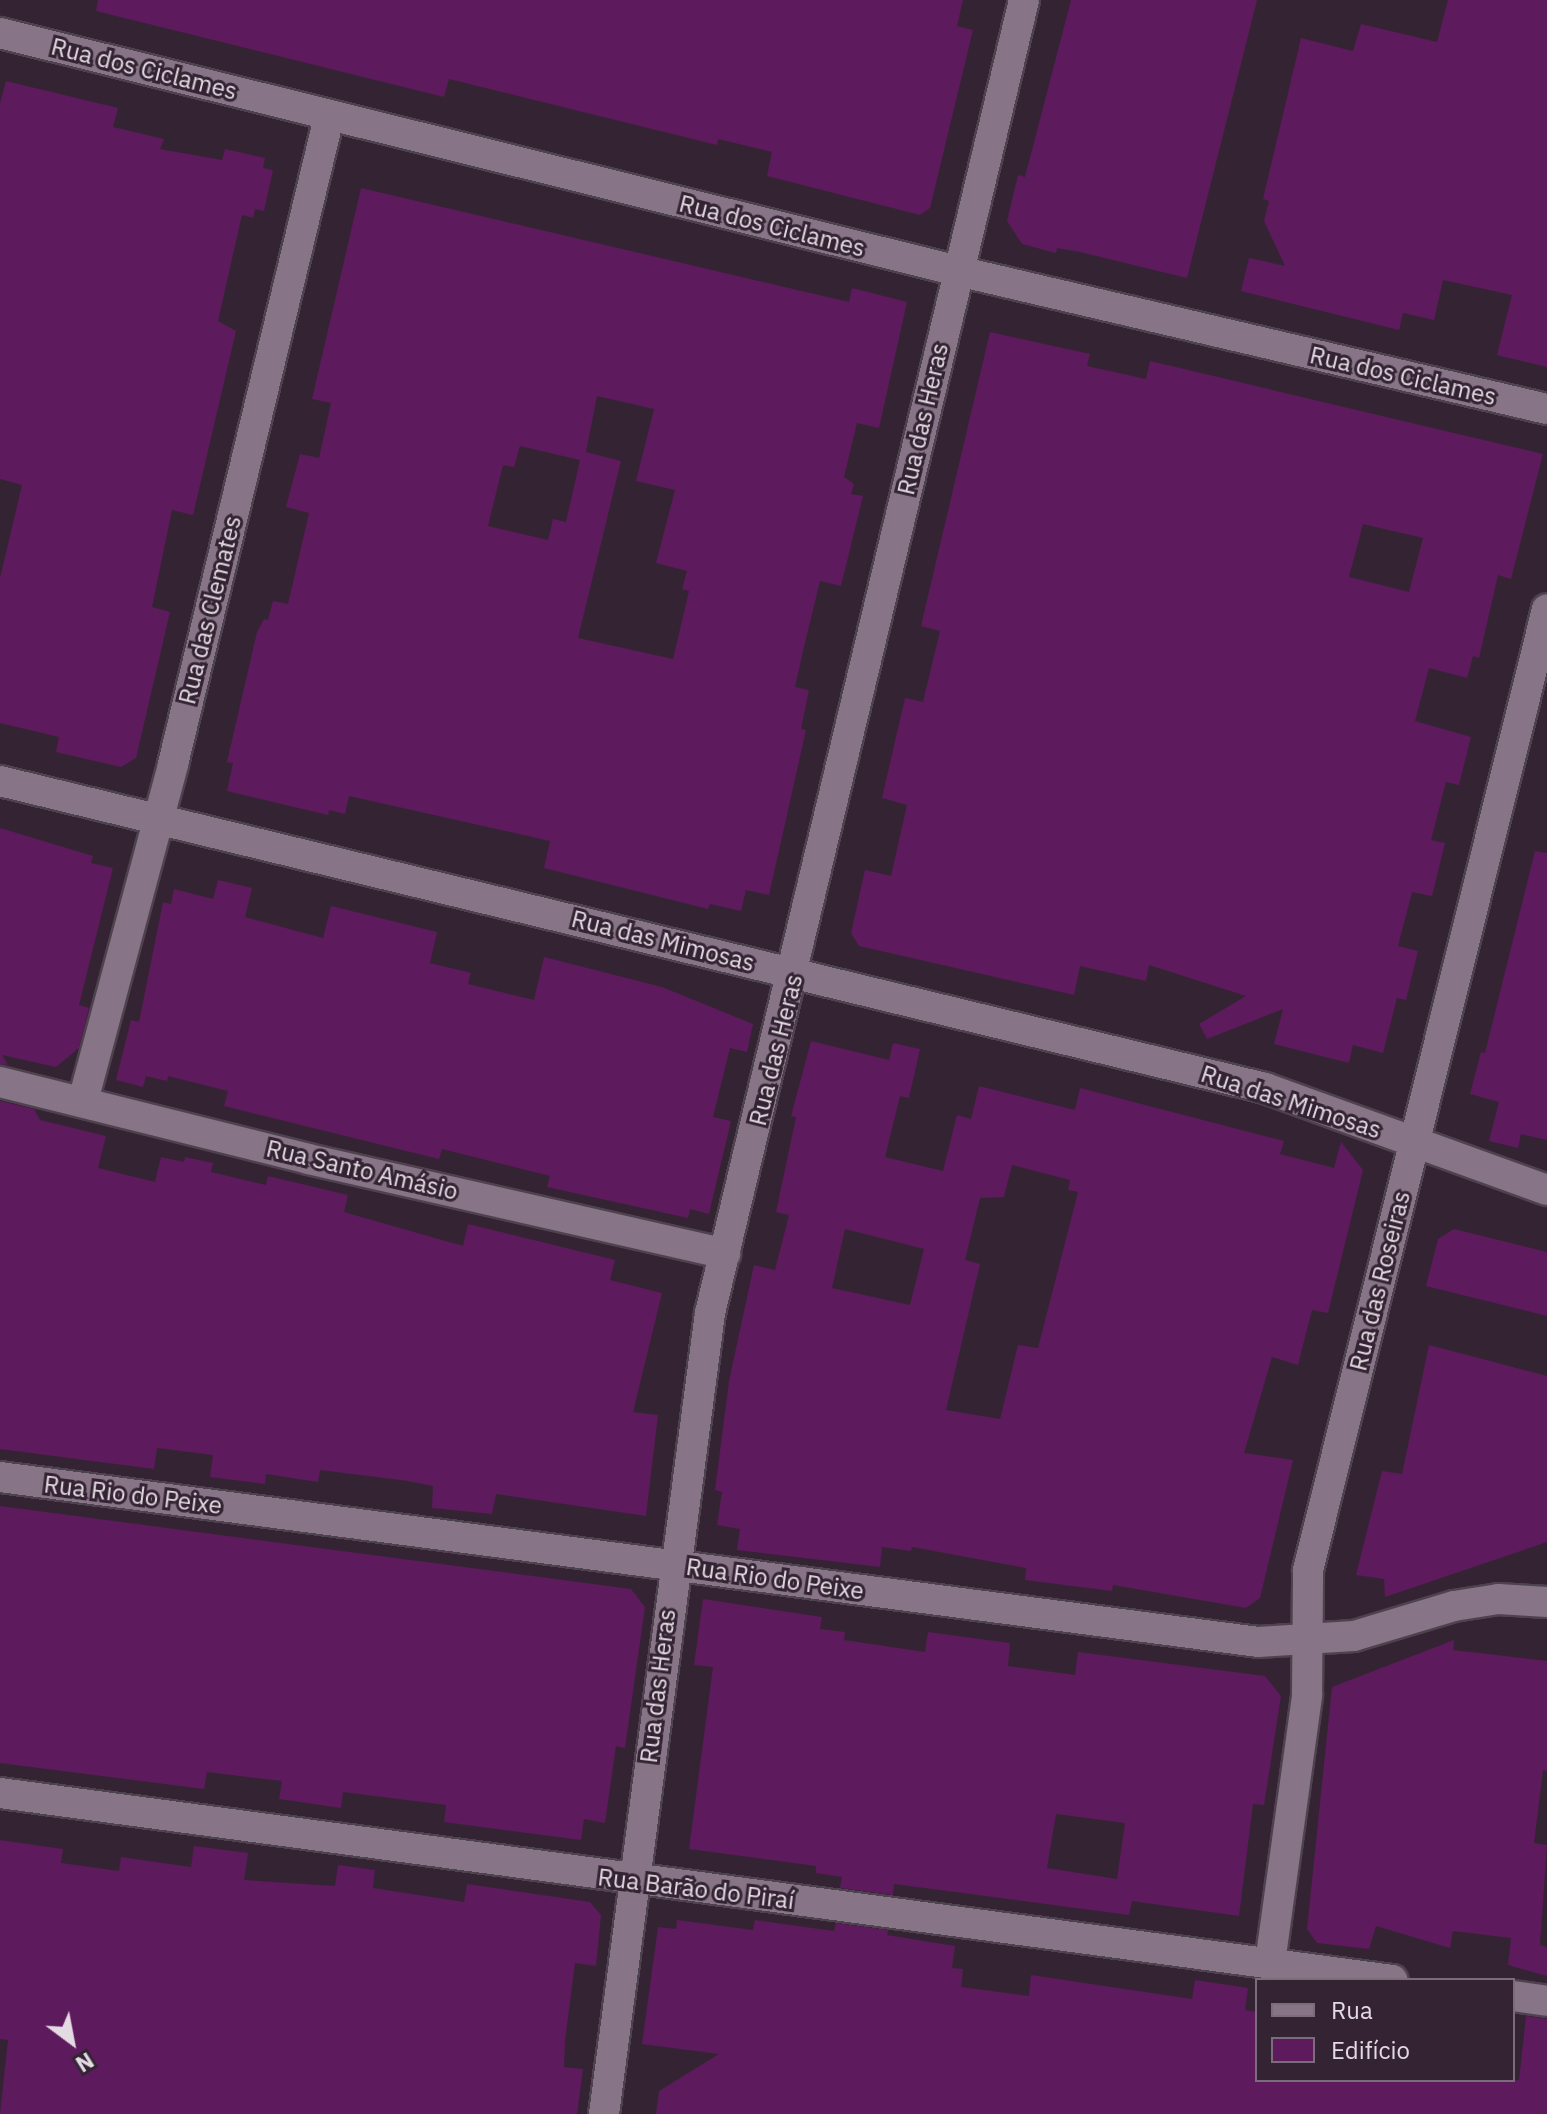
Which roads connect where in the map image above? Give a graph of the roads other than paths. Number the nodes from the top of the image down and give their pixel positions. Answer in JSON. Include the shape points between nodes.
{"nodes":[{"id":1,"x":1024,"y":0,"type":"edge"},
{"id":2,"x":0,"y":33,"type":"edge"},
{"id":3,"x":329,"y":117,"type":"junction"},
{"id":4,"x":958,"y":271,"type":"junction"},
{"id":5,"x":1547,"y":409,"type":"edge"},
{"id":6,"x":1547,"y":609,"type":"edge"},
{"id":7,"x":0,"y":781,"type":"edge"},
{"id":8,"x":158,"y":818,"type":"junction"},
{"id":9,"x":795,"y":973,"type":"junction"},
{"id":10,"x":0,"y":1082,"type":"edge"},
{"id":11,"x":83,"y":1101,"type":"junction"},
{"id":12,"x":1414,"y":1144,"type":"junction"},
{"id":13,"x":1547,"y":1190,"type":"edge"},
{"id":14,"x":725,"y":1254,"type":"junction"},
{"id":15,"x":0,"y":1477,"type":"edge"},
{"id":16,"x":674,"y":1565,"type":"junction"},
{"id":17,"x":1547,"y":1602,"type":"edge"},
{"id":18,"x":1306,"y":1642,"type":"junction"},
{"id":19,"x":0,"y":1793,"type":"edge"},
{"id":20,"x":633,"y":1881,"type":"junction"},
{"id":21,"x":1270,"y":1963,"type":"junction"},
{"id":22,"x":1379,"y":1978,"type":"edge"},
{"id":23,"x":1515,"y":1996,"type":"edge"},
{"id":24,"x":1547,"y":2001,"type":"edge"},
{"id":25,"x":604,"y":2114,"type":"edge"}],
"edges":[{"from":1,"to":4,"type":"street","name":"Rua das Heras"},
{"from":2,"to":3,"type":"street","name":"Rua dos Ciclames"},
{"from":3,"to":4,"type":"street","name":"Rua dos Ciclames"},
{"from":3,"to":8,"type":"street","name":"Rua das Clemates"},
{"from":4,"to":5,"type":"street","name":"Rua dos Ciclames"},
{"from":4,"to":9,"type":"street","name":"Rua das Heras"},
{"from":6,"to":12,"type":"street","name":"Rua das Roseiras"},
{"from":7,"to":8,"type":"street","name":"Rua das Mimosas"},
{"from":8,"to":9,"type":"street","name":"Rua das Mimosas"},
{"from":8,"to":11,"type":"street","name":"Rua das Clemates"},
{"from":9,"to":12,"type":"street","name":"Rua das Mimosas","via":[[1265,1088]]},
{"from":9,"to":14,"type":"street","name":"Rua das Heras"},
{"from":10,"to":11,"type":"street","name":"Rua Santo Amásio"},
{"from":11,"to":14,"type":"street","name":"Rua Santo Amásio","via":[[308,1159]]},
{"from":12,"to":13,"type":"street","name":"Rua das Mimosas"},
{"from":12,"to":18,"type":"street","name":"Rua das Roseiras","via":[[1308,1570]]},
{"from":14,"to":16,"type":"street","name":"Rua das Heras","via":[[710,1313]]},
{"from":15,"to":16,"type":"street","name":"Rua Rio do Peixe"},
{"from":16,"to":18,"type":"street","name":"Rua Rio do Peixe","via":[[1187,1636]]},
{"from":16,"to":20,"type":"street","name":"Rua das Heras"},
{"from":17,"to":18,"type":"street","name":"Rua Rio do Peixe","via":[[1498,1599],[1454,1606],[1354,1636]]},
{"from":18,"to":21,"type":"street","name":"Rua das Roseiras","via":[[1307,1695]]},
{"from":19,"to":20,"type":"street","name":"Rua Barão do Piraí"},
{"from":20,"to":21,"type":"street","name":"Rua Barão do Piraí"},
{"from":20,"to":25,"type":"street","name":"Rua das Heras"},
{"from":21,"to":22,"type":"street","name":"Rua Barão do Piraí"},
{"from":23,"to":24,"type":"street"}]}
